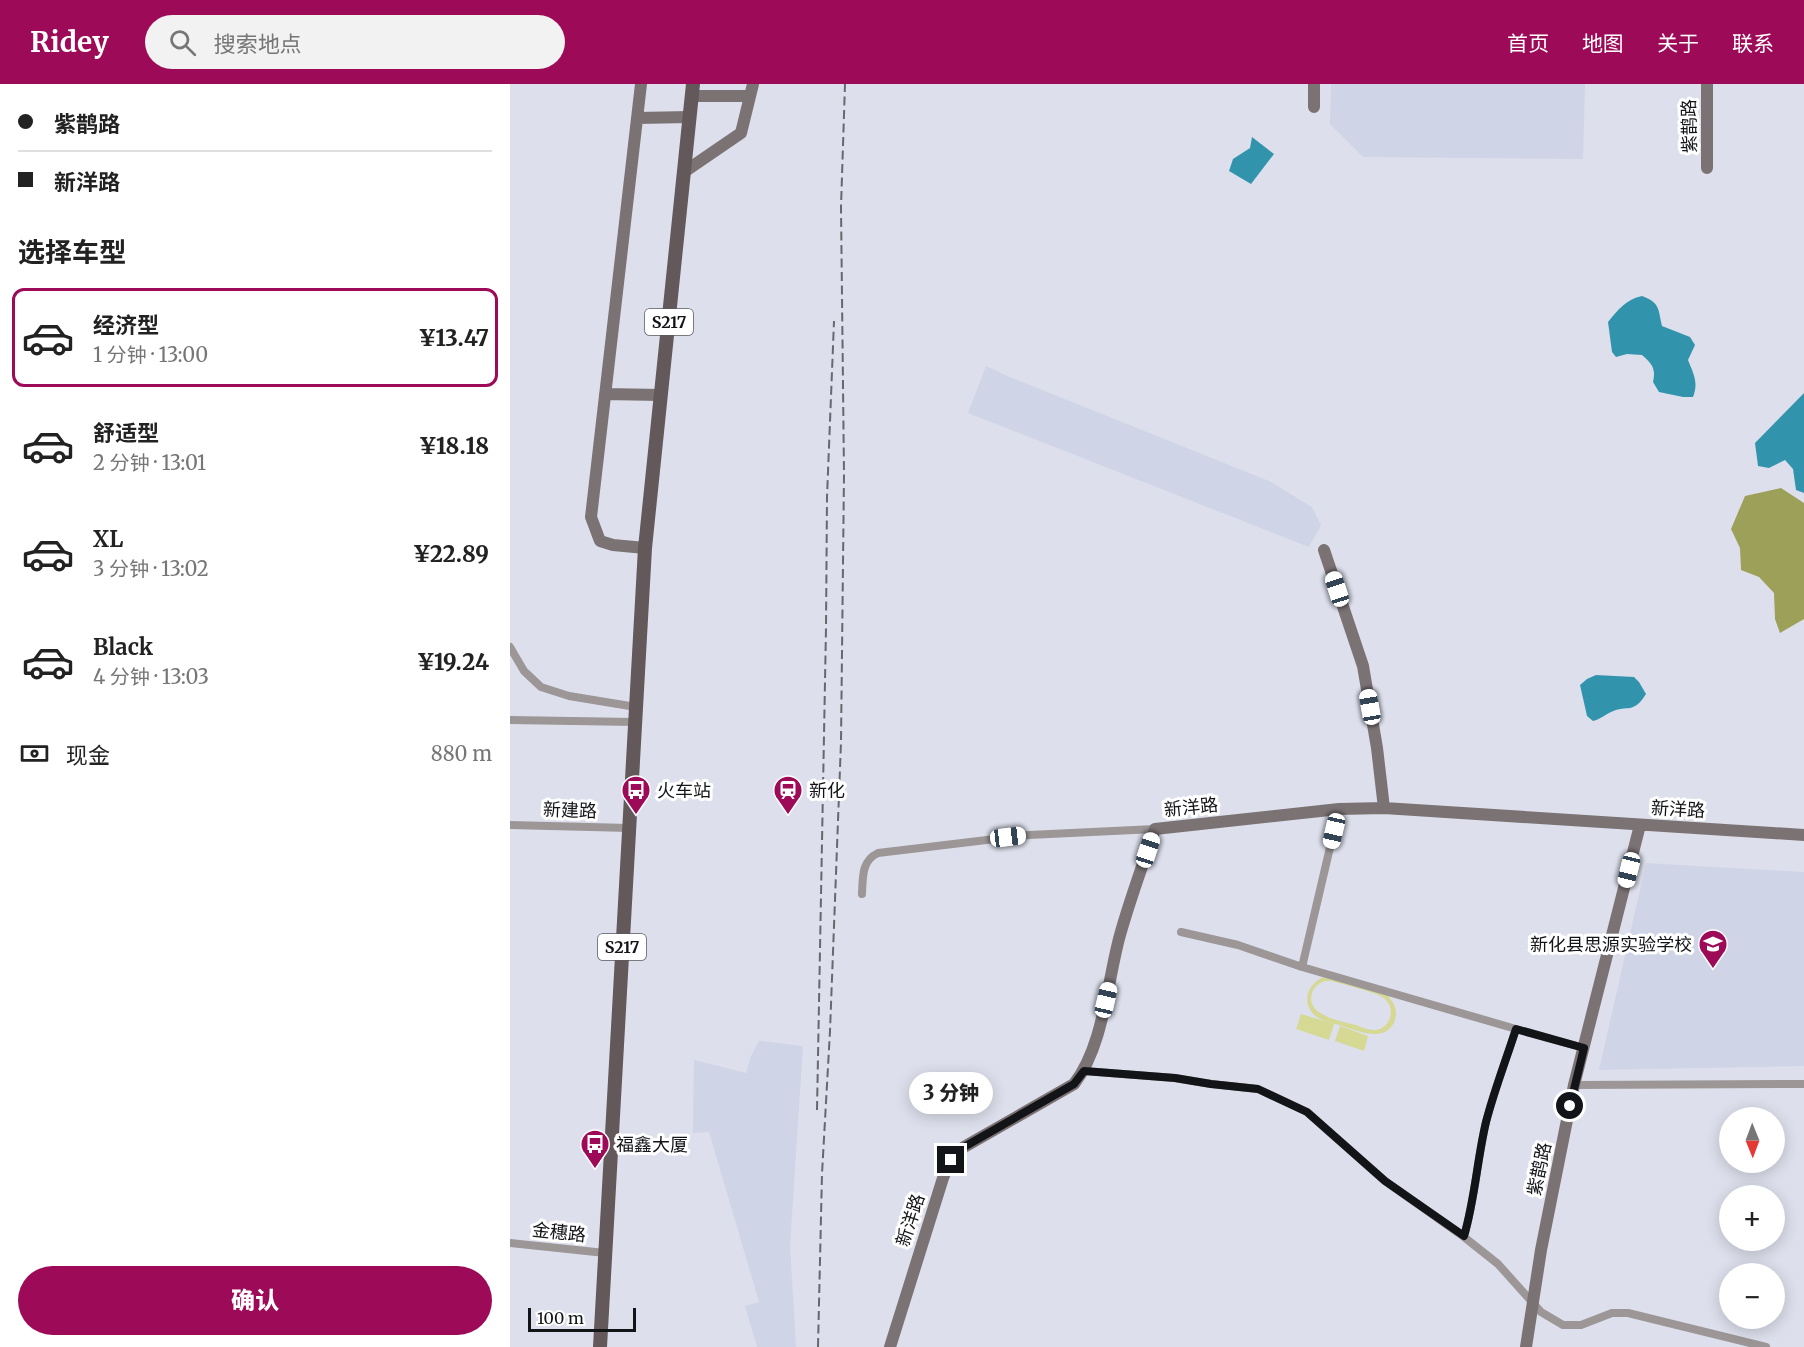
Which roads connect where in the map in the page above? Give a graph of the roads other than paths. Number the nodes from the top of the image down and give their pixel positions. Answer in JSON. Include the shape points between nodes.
{"nodes":[{"id":1,"x":641,"y":84,"type":"edge"},
{"id":2,"x":1314,"y":84,"type":"edge"},
{"id":3,"x":1707,"y":84,"type":"edge"},
{"id":4,"x":693,"y":90,"type":"edge"},
{"id":5,"x":751,"y":90,"type":"edge"},
{"id":6,"x":1314,"y":107,"type":"dead end"},
{"id":7,"x":690,"y":117,"type":"junction"},
{"id":8,"x":637,"y":118,"type":"junction"},
{"id":9,"x":1707,"y":168,"type":"dead end"},
{"id":10,"x":684,"y":172,"type":"junction"},
{"id":11,"x":605,"y":394,"type":"junction"},
{"id":12,"x":661,"y":395,"type":"junction"},
{"id":13,"x":645,"y":548,"type":"junction"},
{"id":14,"x":1324,"y":550,"type":"dead end"},
{"id":15,"x":510,"y":647,"type":"edge"},
{"id":16,"x":636,"y":707,"type":"junction"},
{"id":17,"x":510,"y":720,"type":"edge"},
{"id":18,"x":635,"y":722,"type":"junction"},
{"id":19,"x":1384,"y":808,"type":"junction"},
{"id":20,"x":1339,"y":809,"type":"junction"},
{"id":21,"x":510,"y":825,"type":"edge"},
{"id":22,"x":1640,"y":825,"type":"junction"},
{"id":23,"x":629,"y":828,"type":"junction"},
{"id":24,"x":1155,"y":829,"type":"junction"},
{"id":25,"x":1804,"y":835,"type":"edge"},
{"id":26,"x":862,"y":894,"type":"dead end"},
{"id":27,"x":1181,"y":932,"type":"dead end"},
{"id":28,"x":1302,"y":967,"type":"junction"},
{"id":29,"x":1516,"y":1029,"type":"junction"},
{"id":30,"x":1584,"y":1048,"type":"junction"},
{"id":31,"x":1084,"y":1071,"type":"junction"},
{"id":32,"x":1804,"y":1084,"type":"edge"},
{"id":33,"x":1574,"y":1086,"type":"junction"},
{"id":34,"x":1464,"y":1236,"type":"junction"},
{"id":35,"x":510,"y":1243,"type":"edge"},
{"id":36,"x":605,"y":1253,"type":"junction"},
{"id":37,"x":1532,"y":1303,"type":"junction"},
{"id":38,"x":600,"y":1347,"type":"edge"},
{"id":39,"x":890,"y":1347,"type":"edge"},
{"id":40,"x":1526,"y":1347,"type":"edge"},
{"id":41,"x":1766,"y":1347,"type":"edge"}],
"edges":[{"from":1,"to":8,"type":"street"},
{"from":2,"to":6,"type":"street"},
{"from":3,"to":9,"type":"street","name":"紫鹊路"},
{"from":4,"to":5,"type":"street"},
{"from":4,"to":7,"type":"main road","number":"S217"},
{"from":5,"to":10,"type":"street","via":[[741,133]]},
{"from":7,"to":8,"type":"street"},
{"from":7,"to":10,"type":"main road","number":"S217"},
{"from":8,"to":11,"type":"street"},
{"from":10,"to":12,"type":"main road","number":"S217"},
{"from":11,"to":12,"type":"street"},
{"from":11,"to":13,"type":"street","via":[[591,517],[600,541]]},
{"from":12,"to":13,"type":"main road","number":"S217"},
{"from":13,"to":16,"type":"main road","number":"S217"},
{"from":14,"to":19,"type":"street","via":[[1363,666]]},
{"from":15,"to":16,"type":"street","via":[[524,671],[541,687],[568,696]]},
{"from":16,"to":18,"type":"main road","number":"S217"},
{"from":17,"to":18,"type":"street"},
{"from":18,"to":23,"type":"main road","number":"S217"},
{"from":19,"to":20,"type":"street","name":"新洋路"},
{"from":19,"to":22,"type":"street","name":"新洋路"},
{"from":20,"to":24,"type":"street","name":"新洋路"},
{"from":20,"to":28,"type":"street"},
{"from":21,"to":23,"type":"street","name":"新建路"},
{"from":22,"to":25,"type":"street","name":"新洋路"},
{"from":22,"to":30,"type":"street","name":"紫鹊路"},
{"from":23,"to":36,"type":"main road","number":"S217"},
{"from":24,"to":26,"type":"street","via":[[1029,835],[878,853],[870,856],[864,866]]},
{"from":24,"to":31,"type":"street","name":"新洋路","via":[[1120,935],[1101,1022]]},
{"from":27,"to":28,"type":"street","via":[[1238,945]]},
{"from":28,"to":29,"type":"street"},
{"from":29,"to":30,"type":"street"},
{"from":29,"to":34,"type":"street","via":[[1486,1122]]},
{"from":30,"to":33,"type":"street","name":"紫鹊路"},
{"from":31,"to":34,"type":"street","via":[[1258,1089],[1307,1112],[1385,1181]]},
{"from":31,"to":39,"type":"street","name":"新洋路","via":[[1074,1084],[964,1147],[951,1160]]},
{"from":32,"to":33,"type":"street"},
{"from":33,"to":37,"type":"street","name":"紫鹊路"},
{"from":34,"to":37,"type":"street","via":[[1498,1264]]},
{"from":35,"to":36,"type":"street","name":"金穗路"},
{"from":36,"to":38,"type":"main road","number":"S217"},
{"from":37,"to":40,"type":"street","name":"紫鹊路"},
{"from":37,"to":41,"type":"street","via":[[1563,1325],[1581,1325],[1611,1313],[1628,1313]]}]}
